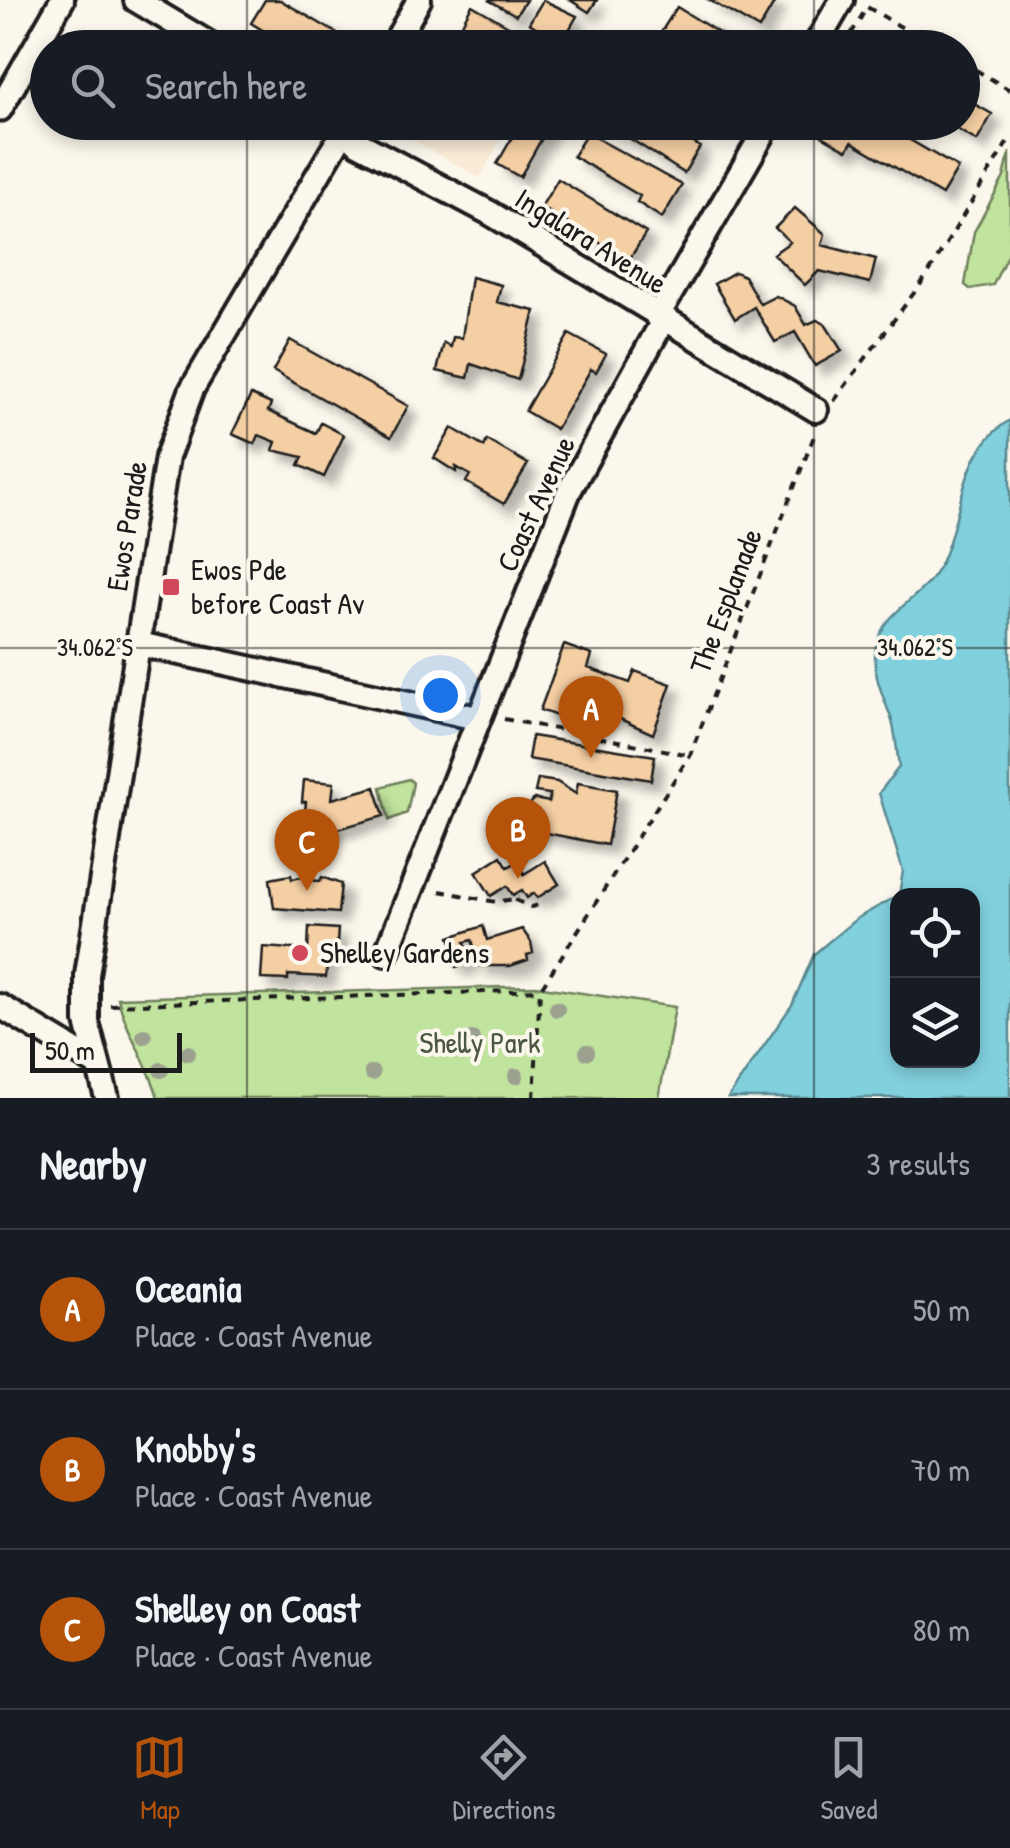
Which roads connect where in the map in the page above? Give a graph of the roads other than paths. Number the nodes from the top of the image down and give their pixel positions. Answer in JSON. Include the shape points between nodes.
{"nodes":[{"id":1,"x":62,"y":0,"type":"edge"},
{"id":2,"x":136,"y":0,"type":"edge"},
{"id":3,"x":420,"y":0,"type":"edge"},
{"id":4,"x":842,"y":0,"type":"edge"},
{"id":5,"x":45,"y":30,"type":"edge"},
{"id":6,"x":186,"y":30,"type":"edge"},
{"id":7,"x":402,"y":30,"type":"edge"},
{"id":8,"x":824,"y":30,"type":"edge"},
{"id":9,"x":30,"y":56,"type":"edge"},
{"id":10,"x":0,"y":109,"type":"edge"},
{"id":11,"x":335,"y":140,"type":"edge"},
{"id":12,"x":356,"y":140,"type":"edge"},
{"id":13,"x":760,"y":140,"type":"edge"},
{"id":14,"x":660,"y":319,"type":"junction"},
{"id":15,"x":822,"y":413,"type":"road end"},
{"id":16,"x":139,"y":644,"type":"junction"},
{"id":17,"x":478,"y":716,"type":"junction"},
{"id":18,"x":386,"y":954,"type":"dead end"},
{"id":19,"x":0,"y":1006,"type":"edge"},
{"id":20,"x":98,"y":1065,"type":"junction"},
{"id":21,"x":107,"y":1098,"type":"edge"}],
"edges":[{"from":1,"to":5,"type":"street"},
{"from":2,"to":6,"type":"street"},
{"from":3,"to":7,"type":"street"},
{"from":4,"to":8,"type":"street"},
{"from":9,"to":10,"type":"street"},
{"from":11,"to":16,"type":"street","name":"Ewos Parade","via":[[181,412],[167,457]]},
{"from":12,"to":14,"type":"street","name":"Ingalara Avenue"},
{"from":13,"to":14,"type":"street","name":"Coast Avenue"},
{"from":14,"to":15,"type":"street","name":"Ingalara Avenue"},
{"from":14,"to":17,"type":"street","name":"Coast Avenue","via":[[570,491]]},
{"from":16,"to":17,"type":"street"},
{"from":16,"to":20,"type":"street","name":"Ewos Parade","via":[[86,975],[87,1022]]},
{"from":17,"to":18,"type":"street","name":"Coast Avenue"},
{"from":19,"to":20,"type":"street"},
{"from":20,"to":21,"type":"street","name":"Ewos Parade"}]}
